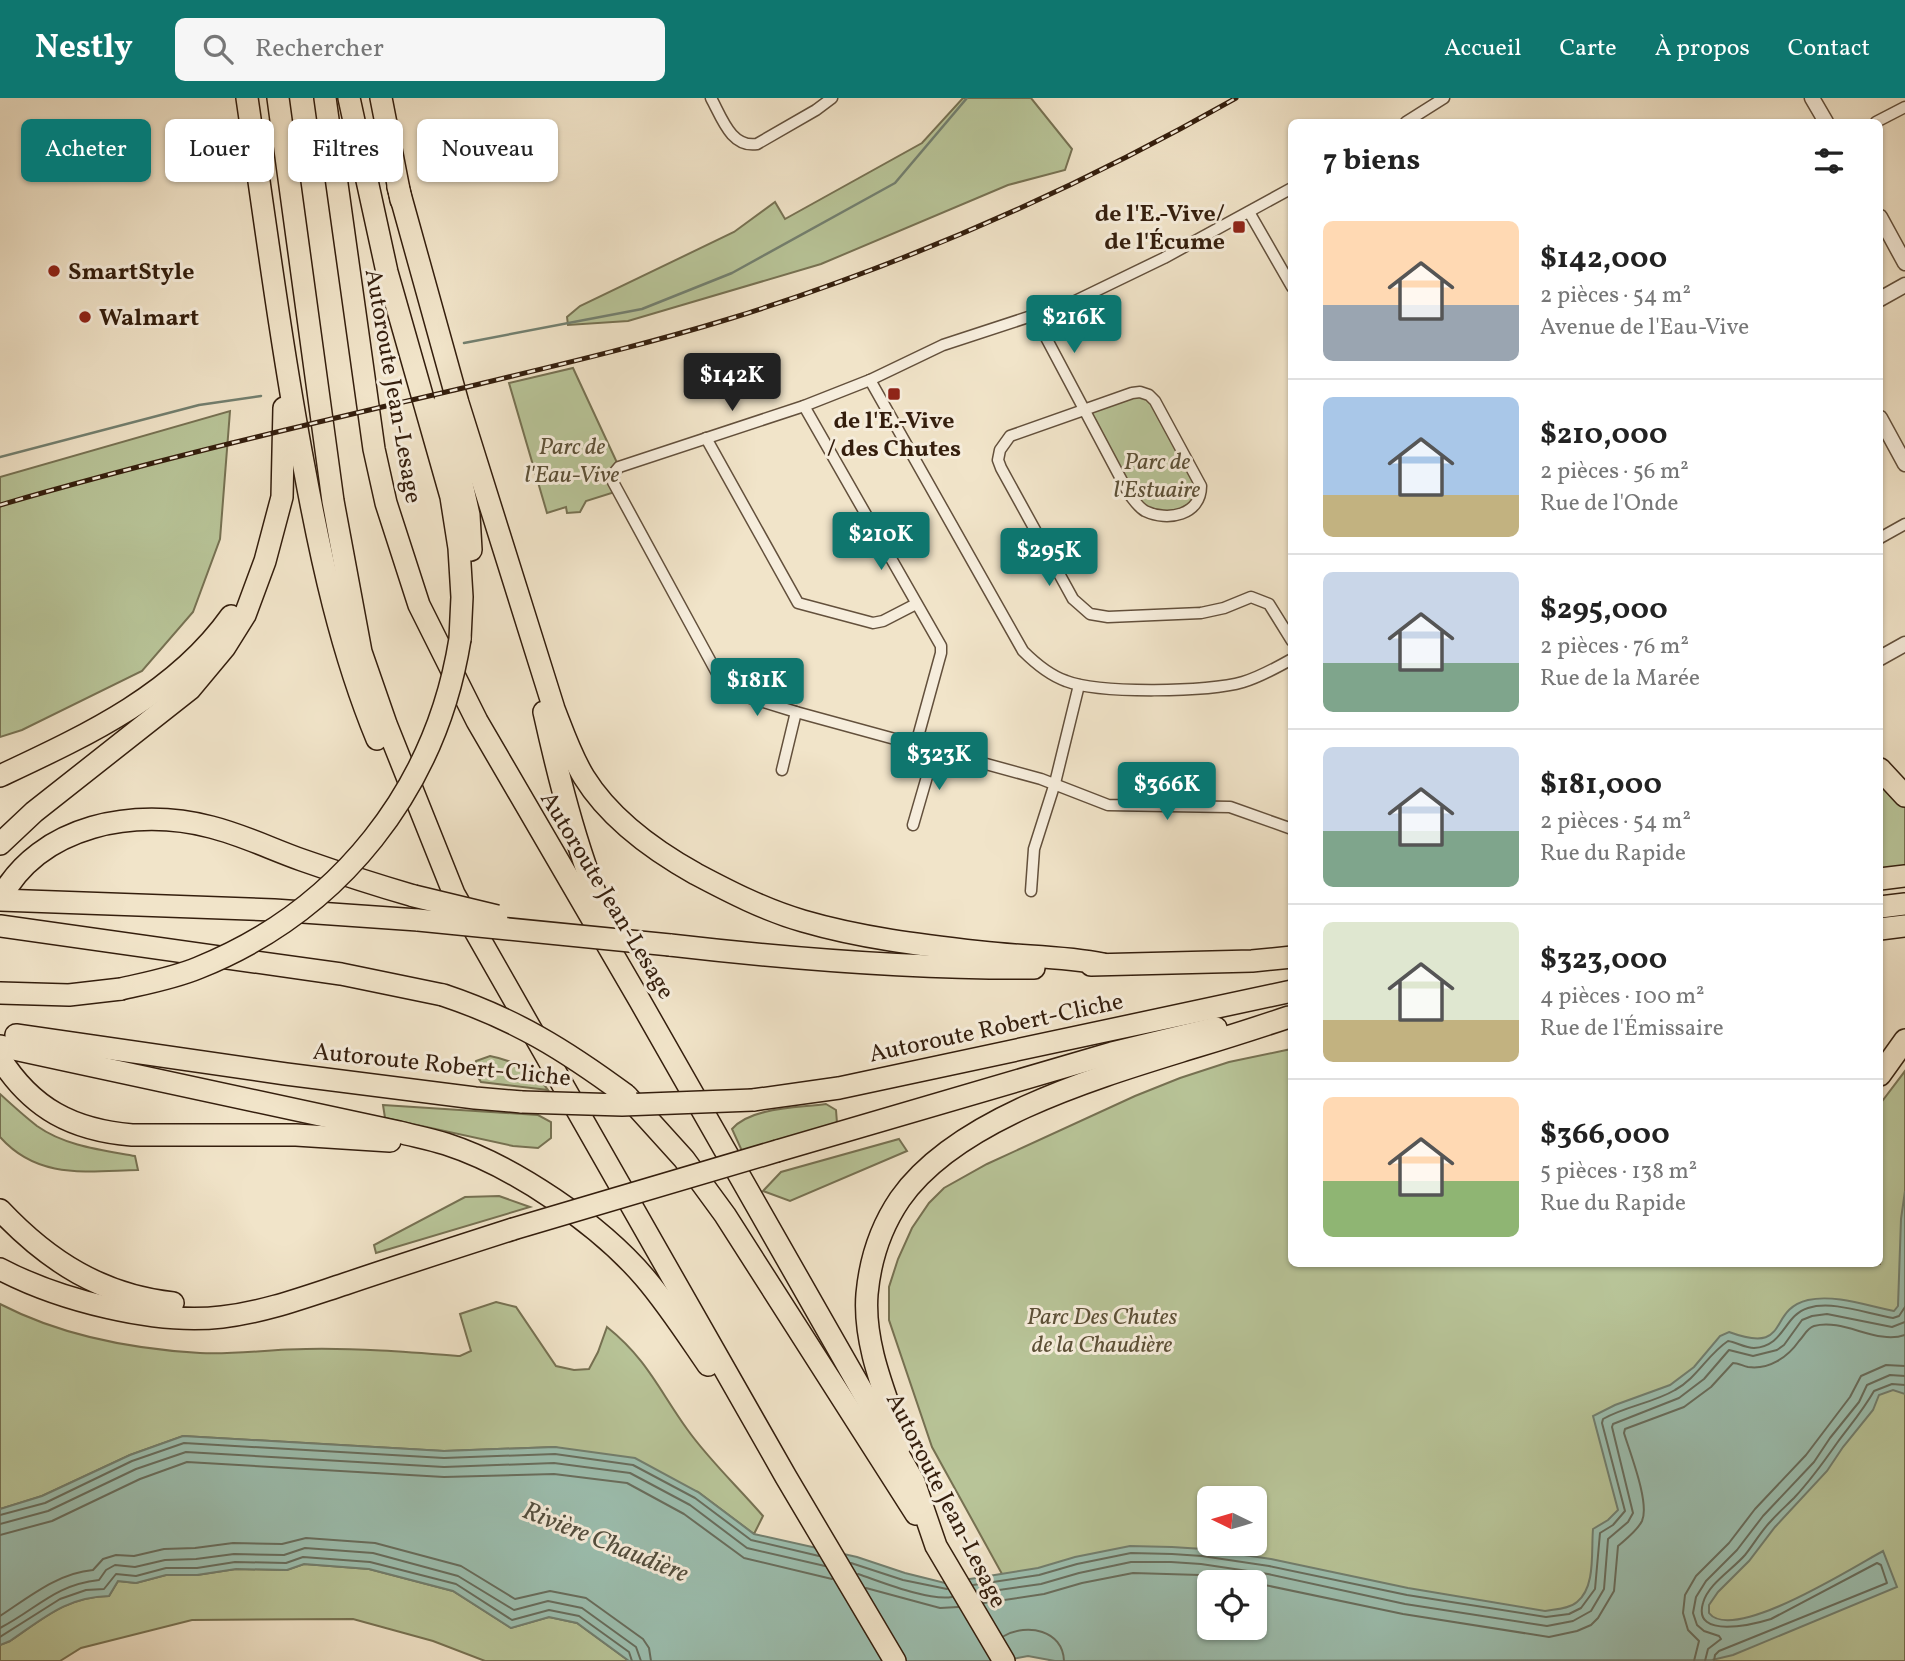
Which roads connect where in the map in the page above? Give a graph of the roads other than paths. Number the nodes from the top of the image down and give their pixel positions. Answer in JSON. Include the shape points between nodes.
{"nodes":[{"id":1,"x":247,"y":98,"type":"edge"},
{"id":2,"x":278,"y":98,"type":"edge"},
{"id":3,"x":325,"y":98,"type":"edge"},
{"id":4,"x":349,"y":98,"type":"edge"},
{"id":5,"x":381,"y":98,"type":"edge"},
{"id":6,"x":711,"y":98,"type":"edge"},
{"id":7,"x":832,"y":98,"type":"edge"},
{"id":8,"x":1444,"y":98,"type":"edge"},
{"id":9,"x":1812,"y":98,"type":"edge"},
{"id":10,"x":1905,"y":107,"type":"edge"},
{"id":11,"x":1411,"y":119,"type":"edge"},
{"id":12,"x":1824,"y":119,"type":"edge"},
{"id":13,"x":1882,"y":119,"type":"edge"},
{"id":14,"x":398,"y":187,"type":"junction"},
{"id":15,"x":1288,"y":190,"type":"edge"},
{"id":16,"x":1249,"y":212,"type":"junction"},
{"id":17,"x":1883,"y":223,"type":"edge"},
{"id":18,"x":1905,"y":263,"type":"edge"},
{"id":19,"x":1288,"y":280,"type":"edge"},
{"id":20,"x":1905,"y":285,"type":"edge"},
{"id":21,"x":1883,"y":297,"type":"edge"},
{"id":22,"x":1034,"y":315,"type":"junction"},
{"id":23,"x":285,"y":367,"type":"junction"},
{"id":24,"x":870,"y":380,"type":"junction"},
{"id":25,"x":804,"y":406,"type":"junction"},
{"id":26,"x":1086,"y":410,"type":"junction"},
{"id":27,"x":1883,"y":424,"type":"edge"},
{"id":28,"x":706,"y":438,"type":"junction"},
{"id":29,"x":1905,"y":464,"type":"edge"},
{"id":30,"x":1905,"y":524,"type":"edge"},
{"id":31,"x":1883,"y":536,"type":"edge"},
{"id":32,"x":265,"y":561,"type":"junction"},
{"id":33,"x":513,"y":581,"type":"junction"},
{"id":34,"x":916,"y":604,"type":"junction"},
{"id":35,"x":1288,"y":635,"type":"edge"},
{"id":36,"x":460,"y":639,"type":"junction"},
{"id":37,"x":1905,"y":644,"type":"edge"},
{"id":38,"x":1883,"y":656,"type":"edge"},
{"id":39,"x":1288,"y":662,"type":"edge"},
{"id":40,"x":1079,"y":685,"type":"junction"},
{"id":41,"x":796,"y":712,"type":"junction"},
{"id":42,"x":916,"y":744,"type":"junction"},
{"id":43,"x":936,"y":749,"type":"junction"},
{"id":44,"x":782,"y":770,"type":"dead end"},
{"id":45,"x":1883,"y":772,"type":"edge"},
{"id":46,"x":0,"y":776,"type":"edge"},
{"id":47,"x":1055,"y":783,"type":"junction"},
{"id":48,"x":1905,"y":796,"type":"edge"},
{"id":49,"x":913,"y":825,"type":"dead end"},
{"id":50,"x":1288,"y":827,"type":"edge"},
{"id":51,"x":0,"y":844,"type":"edge"},
{"id":52,"x":1905,"y":876,"type":"edge"},
{"id":53,"x":1883,"y":879,"type":"edge"},
{"id":54,"x":1031,"y":891,"type":"dead end"},
{"id":55,"x":454,"y":894,"type":"junction"},
{"id":56,"x":0,"y":899,"type":"edge"},
{"id":57,"x":1905,"y":904,"type":"edge"},
{"id":58,"x":1883,"y":907,"type":"edge"},
{"id":59,"x":0,"y":926,"type":"edge"},
{"id":60,"x":1905,"y":926,"type":"edge"},
{"id":61,"x":1883,"y":929,"type":"edge"},
{"id":62,"x":589,"y":936,"type":"junction"},
{"id":63,"x":1288,"y":957,"type":"edge"},
{"id":64,"x":1103,"y":964,"type":"junction"},
{"id":65,"x":1288,"y":992,"type":"edge"},
{"id":66,"x":0,"y":993,"type":"edge"},
{"id":67,"x":640,"y":1001,"type":"junction"},
{"id":68,"x":1288,"y":1016,"type":"edge"},
{"id":69,"x":1288,"y":1017,"type":"edge"},
{"id":70,"x":0,"y":1033,"type":"edge"},
{"id":71,"x":1905,"y":1040,"type":"edge"},
{"id":72,"x":0,"y":1046,"type":"edge"},
{"id":73,"x":0,"y":1058,"type":"edge"},
{"id":74,"x":1883,"y":1071,"type":"edge"},
{"id":75,"x":521,"y":1180,"type":"junction"},
{"id":76,"x":0,"y":1210,"type":"edge"},
{"id":77,"x":475,"y":1241,"type":"junction"},
{"id":78,"x":0,"y":1269,"type":"edge"},
{"id":79,"x":786,"y":1477,"type":"junction"},
{"id":80,"x":914,"y":1482,"type":"junction"},
{"id":81,"x":936,"y":1546,"type":"junction"},
{"id":82,"x":895,"y":1661,"type":"edge"},
{"id":83,"x":1004,"y":1661,"type":"edge"}],
"edges":[{"from":1,"to":23,"type":"highway"},
{"from":2,"to":55,"type":"highway","via":[[333,500],[360,652]]},
{"from":3,"to":67,"type":"highway","name":"Autoroute Jean-Lesage","via":[[374,449],[419,605],[514,788]]},
{"from":4,"to":36,"type":"highway","via":[[387,272],[451,497],[459,548]]},
{"from":5,"to":14,"type":"highway"},
{"from":6,"to":7,"type":"street","via":[[731,134],[747,146]]},
{"from":8,"to":11,"type":"street"},
{"from":9,"to":12,"type":"street"},
{"from":10,"to":13,"type":"street"},
{"from":14,"to":33,"type":"highway"},
{"from":14,"to":36,"type":"highway","via":[[469,515],[468,597]]},
{"from":15,"to":16,"type":"street"},
{"from":16,"to":19,"type":"street"},
{"from":16,"to":22,"type":"street","via":[[1071,303]]},
{"from":17,"to":18,"type":"street"},
{"from":20,"to":21,"type":"street"},
{"from":22,"to":24,"type":"street","via":[[943,345]]},
{"from":22,"to":26,"type":"street"},
{"from":23,"to":32,"type":"highway","via":[[282,497]]},
{"from":23,"to":55,"type":"highway","via":[[328,586],[364,708],[411,817]]},
{"from":24,"to":25,"type":"street"},
{"from":24,"to":40,"type":"street","via":[[1023,651],[1055,677]]},
{"from":25,"to":28,"type":"street"},
{"from":25,"to":34,"type":"street"},
{"from":26,"to":26,"type":"street","via":[[1137,505],[1171,515],[1198,505],[1201,486],[1149,395],[1140,391]]},
{"from":26,"to":35,"type":"street","via":[[1010,436],[998,460],[1073,600],[1090,614],[1108,617],[1201,613],[1251,597],[1269,604]]},
{"from":27,"to":29,"type":"street"},
{"from":28,"to":34,"type":"street","via":[[798,603],[873,623]]},
{"from":28,"to":41,"type":"street","via":[[619,467],[613,482],[724,686],[739,696]]},
{"from":30,"to":31,"type":"street"},
{"from":32,"to":46,"type":"highway","via":[[230,619],[197,657],[151,696],[97,729]]},
{"from":32,"to":51,"type":"highway","via":[[245,615],[190,689],[34,811]]},
{"from":33,"to":64,"type":"highway","via":[[554,709],[585,778],[657,852],[733,894],[802,921],[923,945]]},
{"from":33,"to":67,"type":"highway","via":[[555,765],[604,914]]},
{"from":34,"to":42,"type":"street","via":[[941,646]]},
{"from":36,"to":66,"type":"highway","bridge":true,"via":[[447,701],[418,772],[380,831],[313,900],[261,936],[198,968],[121,989],[69,995]]},
{"from":37,"to":38,"type":"street"},
{"from":39,"to":40,"type":"street","via":[[1226,686],[1112,689]]},
{"from":40,"to":47,"type":"street"},
{"from":41,"to":42,"type":"street"},
{"from":41,"to":44,"type":"street"},
{"from":42,"to":43,"type":"street"},
{"from":43,"to":47,"type":"street"},
{"from":43,"to":49,"type":"street"},
{"from":45,"to":48,"type":"highway"},
{"from":47,"to":50,"type":"street","via":[[1108,805],[1230,807]]},
{"from":47,"to":54,"type":"street","via":[[1034,849]]},
{"from":52,"to":53,"type":"highway"},
{"from":55,"to":79,"type":"highway"},
{"from":56,"to":62,"type":"highway","name":"Autoroute Robert-Cliche","bridge":true,"via":[[275,910]]},
{"from":56,"to":62,"type":"highway","bridge":true,"via":[[31,860],[78,831],[104,823],[154,820],[185,822],[245,837],[414,896]]},
{"from":57,"to":58,"type":"highway"},
{"from":59,"to":81,"type":"highway","bridge":true,"via":[[341,974],[443,995],[543,1038],[626,1095],[684,1159]]},
{"from":60,"to":61,"type":"highway"},
{"from":62,"to":64,"type":"highway","name":"Autoroute Robert-Cliche","bridge":true,"via":[[775,957],[899,965],[1053,968]]},
{"from":63,"to":64,"type":"highway","name":"Autoroute Robert-Cliche"},
{"from":65,"to":70,"type":"highway","name":"Autoroute Robert-Cliche","bridge":true,"via":[[839,1087],[753,1100],[622,1105],[475,1098]]},
{"from":67,"to":80,"type":"highway","name":"Autoroute Jean-Lesage"},
{"from":68,"to":77,"type":"highway","bridge":true,"via":[[1150,1043]]},
{"from":69,"to":80,"type":"highway","via":[[1113,1072],[1022,1110],[946,1153],[901,1198],[877,1244],[867,1294],[868,1326],[876,1366]]},
{"from":71,"to":74,"type":"highway"},
{"from":72,"to":75,"type":"highway","via":[[447,1144]]},
{"from":73,"to":75,"type":"highway","via":[[27,1093],[84,1128],[132,1135],[370,1139],[437,1151]]},
{"from":75,"to":79,"type":"highway","via":[[588,1224],[644,1277]]},
{"from":76,"to":77,"type":"highway","via":[[44,1252],[92,1281],[156,1301],[186,1305],[263,1300]]},
{"from":77,"to":78,"type":"highway","via":[[271,1308],[203,1319],[96,1304]]},
{"from":79,"to":82,"type":"highway"},
{"from":80,"to":81,"type":"highway","name":"Autoroute Jean-Lesage"},
{"from":81,"to":83,"type":"highway","name":"Autoroute Jean-Lesage"}]}
